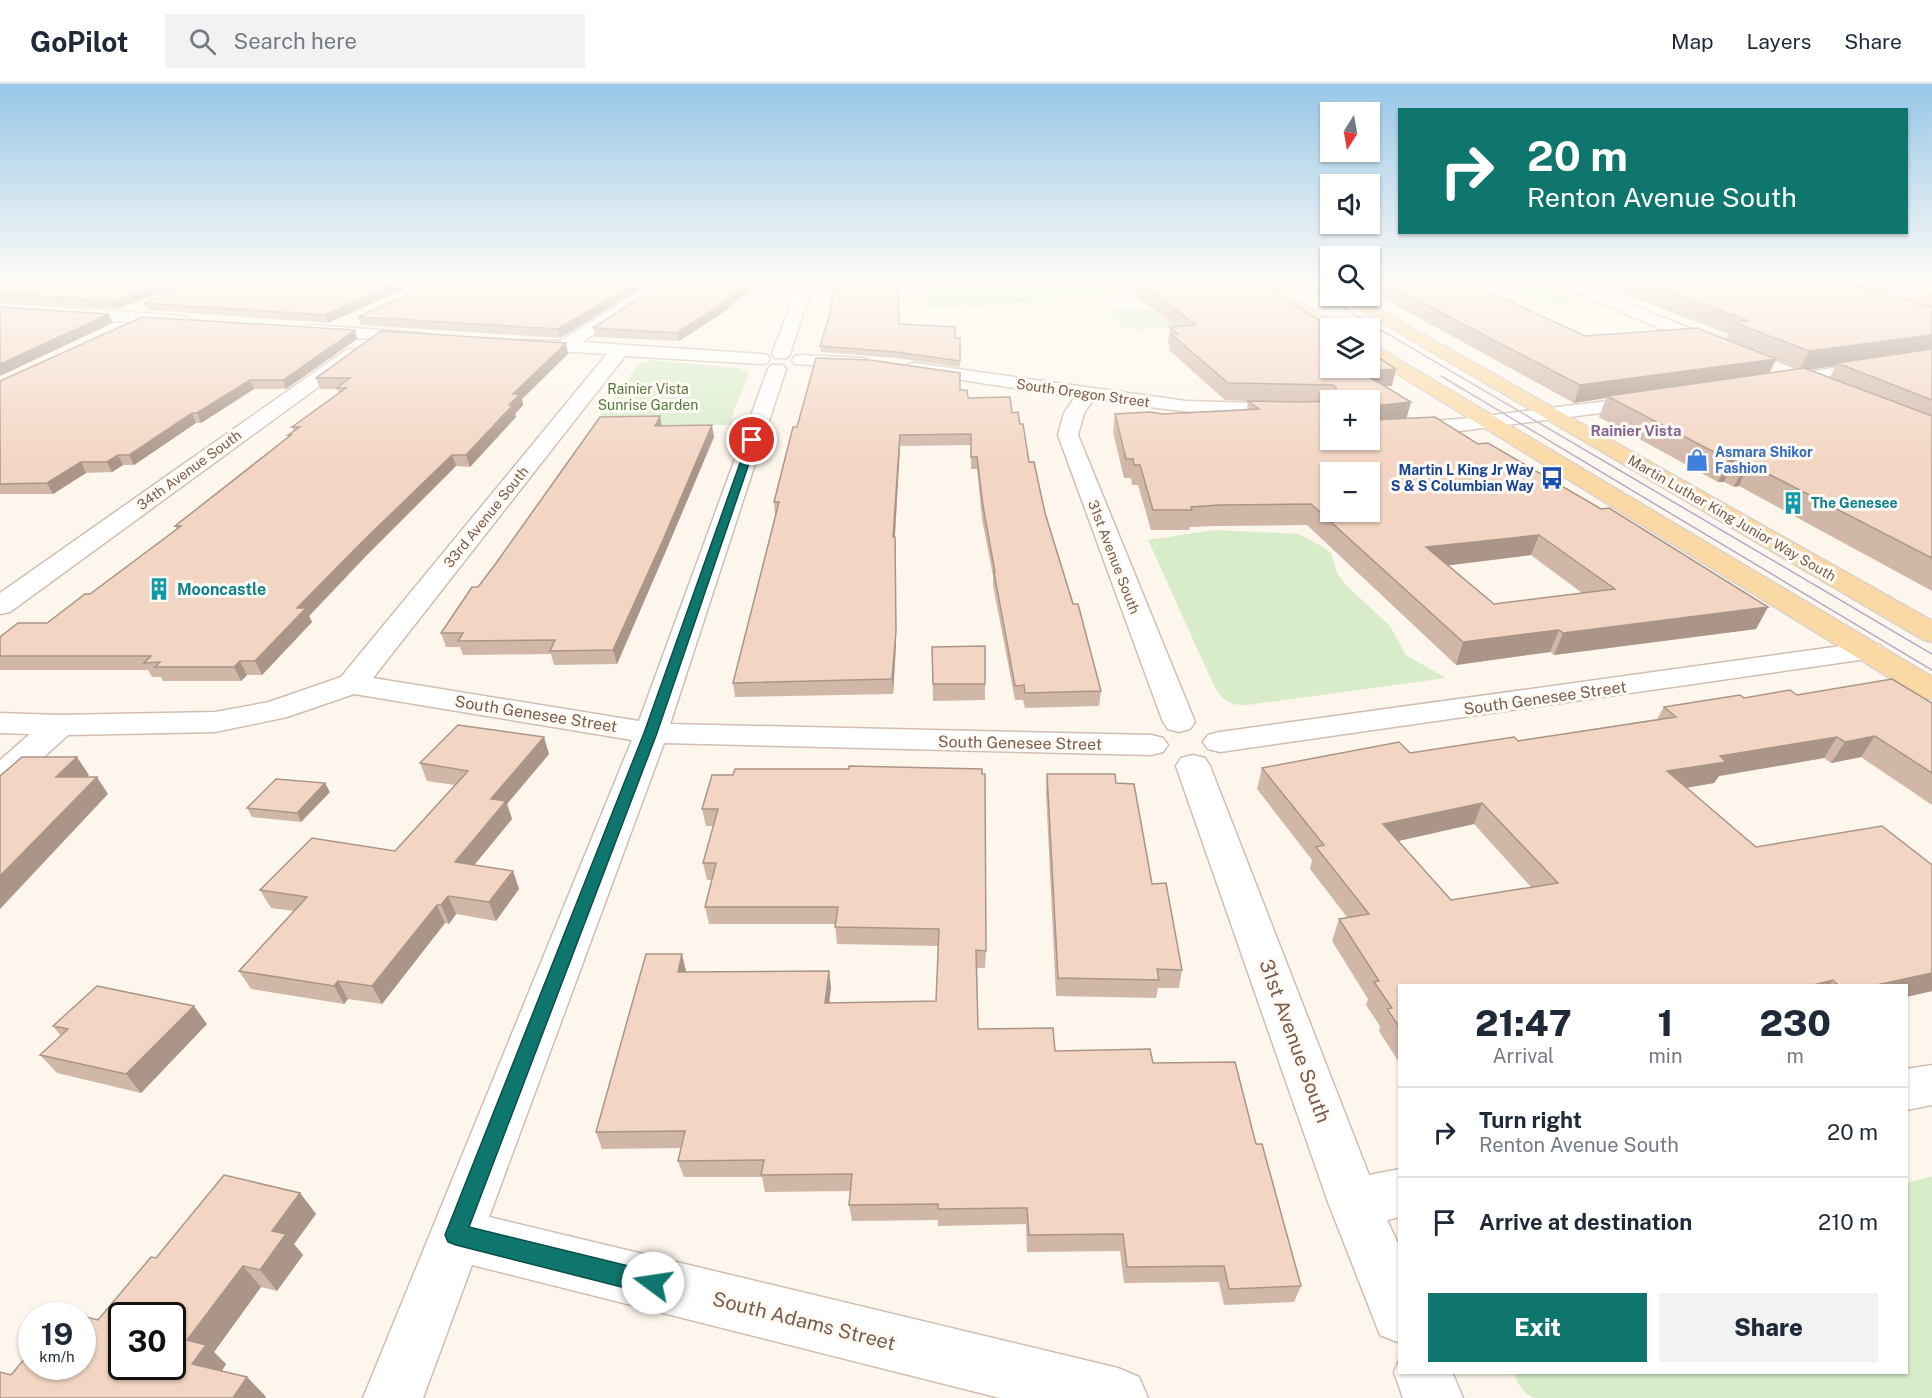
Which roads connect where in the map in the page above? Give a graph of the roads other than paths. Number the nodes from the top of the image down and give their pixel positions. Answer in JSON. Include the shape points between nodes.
{"nodes":[{"id":1,"x":369,"y":341,"type":"edge"},
{"id":2,"x":572,"y":341,"type":"edge"},
{"id":3,"x":781,"y":341,"type":"edge"},
{"id":4,"x":1424,"y":341,"type":"edge"},
{"id":5,"x":1706,"y":341,"type":"edge"},
{"id":6,"x":507,"y":343,"type":"edge"},
{"id":7,"x":1932,"y":343,"type":"edge"},
{"id":8,"x":563,"y":347,"type":"junction"},
{"id":9,"x":620,"y":350,"type":"junction"},
{"id":10,"x":1732,"y":352,"type":"edge"},
{"id":11,"x":1380,"y":356,"type":"edge"},
{"id":12,"x":1932,"y":359,"type":"edge"},
{"id":13,"x":773,"y":361,"type":"junction"},
{"id":14,"x":877,"y":370,"type":"edge"},
{"id":15,"x":899,"y":372,"type":"edge"},
{"id":16,"x":1799,"y":379,"type":"junction"},
{"id":17,"x":1654,"y":383,"type":"edge"},
{"id":18,"x":1763,"y":385,"type":"edge"},
{"id":19,"x":1831,"y":392,"type":"edge"},
{"id":20,"x":1083,"y":399,"type":"junction"},
{"id":21,"x":1671,"y":399,"type":"edge"},
{"id":22,"x":1526,"y":400,"type":"junction"},
{"id":23,"x":1459,"y":405,"type":"junction"},
{"id":24,"x":1428,"y":407,"type":"dead end"},
{"id":25,"x":1320,"y":411,"type":"edge"},
{"id":26,"x":1550,"y":414,"type":"junction"},
{"id":27,"x":1486,"y":422,"type":"junction"},
{"id":28,"x":1246,"y":429,"type":"edge"},
{"id":29,"x":1380,"y":430,"type":"edge"},
{"id":30,"x":0,"y":606,"type":"edge"},
{"id":31,"x":1932,"y":633,"type":"edge"},
{"id":32,"x":1870,"y":651,"type":"junction"},
{"id":33,"x":352,"y":684,"type":"junction"},
{"id":34,"x":1932,"y":690,"type":"edge"},
{"id":35,"x":1179,"y":722,"type":"junction"},
{"id":36,"x":0,"y":723,"type":"edge"},
{"id":37,"x":60,"y":725,"type":"junction"},
{"id":38,"x":651,"y":733,"type":"junction"},
{"id":39,"x":1150,"y":745,"type":"junction"},
{"id":40,"x":1207,"y":754,"type":"junction"},
{"id":41,"x":0,"y":778,"type":"edge"},
{"id":42,"x":1932,"y":1085,"type":"edge"},
{"id":43,"x":1908,"y":1090,"type":"edge"},
{"id":44,"x":1377,"y":1198,"type":"edge"},
{"id":45,"x":456,"y":1235,"type":"junction"},
{"id":46,"x":1398,"y":1305,"type":"edge"},
{"id":47,"x":1424,"y":1374,"type":"edge"},
{"id":48,"x":393,"y":1398,"type":"edge"},
{"id":49,"x":1118,"y":1398,"type":"edge"},
{"id":50,"x":1433,"y":1398,"type":"edge"}],
"edges":[{"from":1,"to":30,"type":"street","name":"34th Avenue South"},
{"from":2,"to":8,"type":"street"},
{"from":3,"to":13,"type":"street"},
{"from":4,"to":22,"type":"main road","name":"Martin Luther King Junior Way South"},
{"from":5,"to":10,"type":"street"},
{"from":6,"to":8,"type":"street"},
{"from":7,"to":16,"type":"street","via":[[1771,365]]},
{"from":8,"to":9,"type":"street"},
{"from":9,"to":13,"type":"street"},
{"from":9,"to":33,"type":"street","name":"33rd Avenue South"},
{"from":11,"to":23,"type":"main road"},
{"from":12,"to":16,"type":"street"},
{"from":13,"to":14,"type":"street","via":[[792,370],[802,363]]},
{"from":13,"to":38,"type":"street"},
{"from":15,"to":20,"type":"street","name":"South Oregon Street","via":[[1034,395]]},
{"from":16,"to":18,"type":"street"},
{"from":16,"to":19,"type":"street"},
{"from":17,"to":22,"type":"street"},
{"from":20,"to":25,"type":"street","name":"South Oregon Street"},
{"from":20,"to":28,"type":"street","name":"South Oregon Street","via":[[1185,422]]},
{"from":20,"to":35,"type":"street","name":"31st Avenue South","via":[[1070,420],[1068,435]]},
{"from":21,"to":26,"type":"street"},
{"from":22,"to":23,"type":"street"},
{"from":22,"to":26,"type":"main road","name":"Martin Luther King Junior Way South"},
{"from":23,"to":24,"type":"street"},
{"from":23,"to":27,"type":"main road"},
{"from":26,"to":27,"type":"street"},
{"from":26,"to":31,"type":"main road","name":"Martin Luther King Junior Way South"},
{"from":27,"to":29,"type":"street"},
{"from":27,"to":32,"type":"main road"},
{"from":32,"to":34,"type":"main road"},
{"from":32,"to":40,"type":"street","name":"South Genesee Street"},
{"from":33,"to":37,"type":"street","name":"South Genesee Street","via":[[276,710],[215,722]]},
{"from":33,"to":38,"type":"street","name":"South Genesee Street"},
{"from":35,"to":39,"type":"street","via":[[1159,727],[1150,738]]},
{"from":35,"to":40,"type":"street","via":[[1209,730]]},
{"from":36,"to":37,"type":"street","name":"South Genesee Street"},
{"from":37,"to":41,"type":"street"},
{"from":38,"to":39,"type":"street","name":"South Genesee Street"},
{"from":38,"to":45,"type":"street"},
{"from":39,"to":40,"type":"street","via":[[1161,758],[1182,765]]},
{"from":40,"to":44,"type":"street","name":"31st Avenue South"},
{"from":42,"to":43,"type":"street"},
{"from":44,"to":46,"type":"street","name":"31st Avenue South"},
{"from":45,"to":48,"type":"street"},
{"from":45,"to":49,"type":"street","name":"South Adams Street"},
{"from":47,"to":50,"type":"street"}]}
